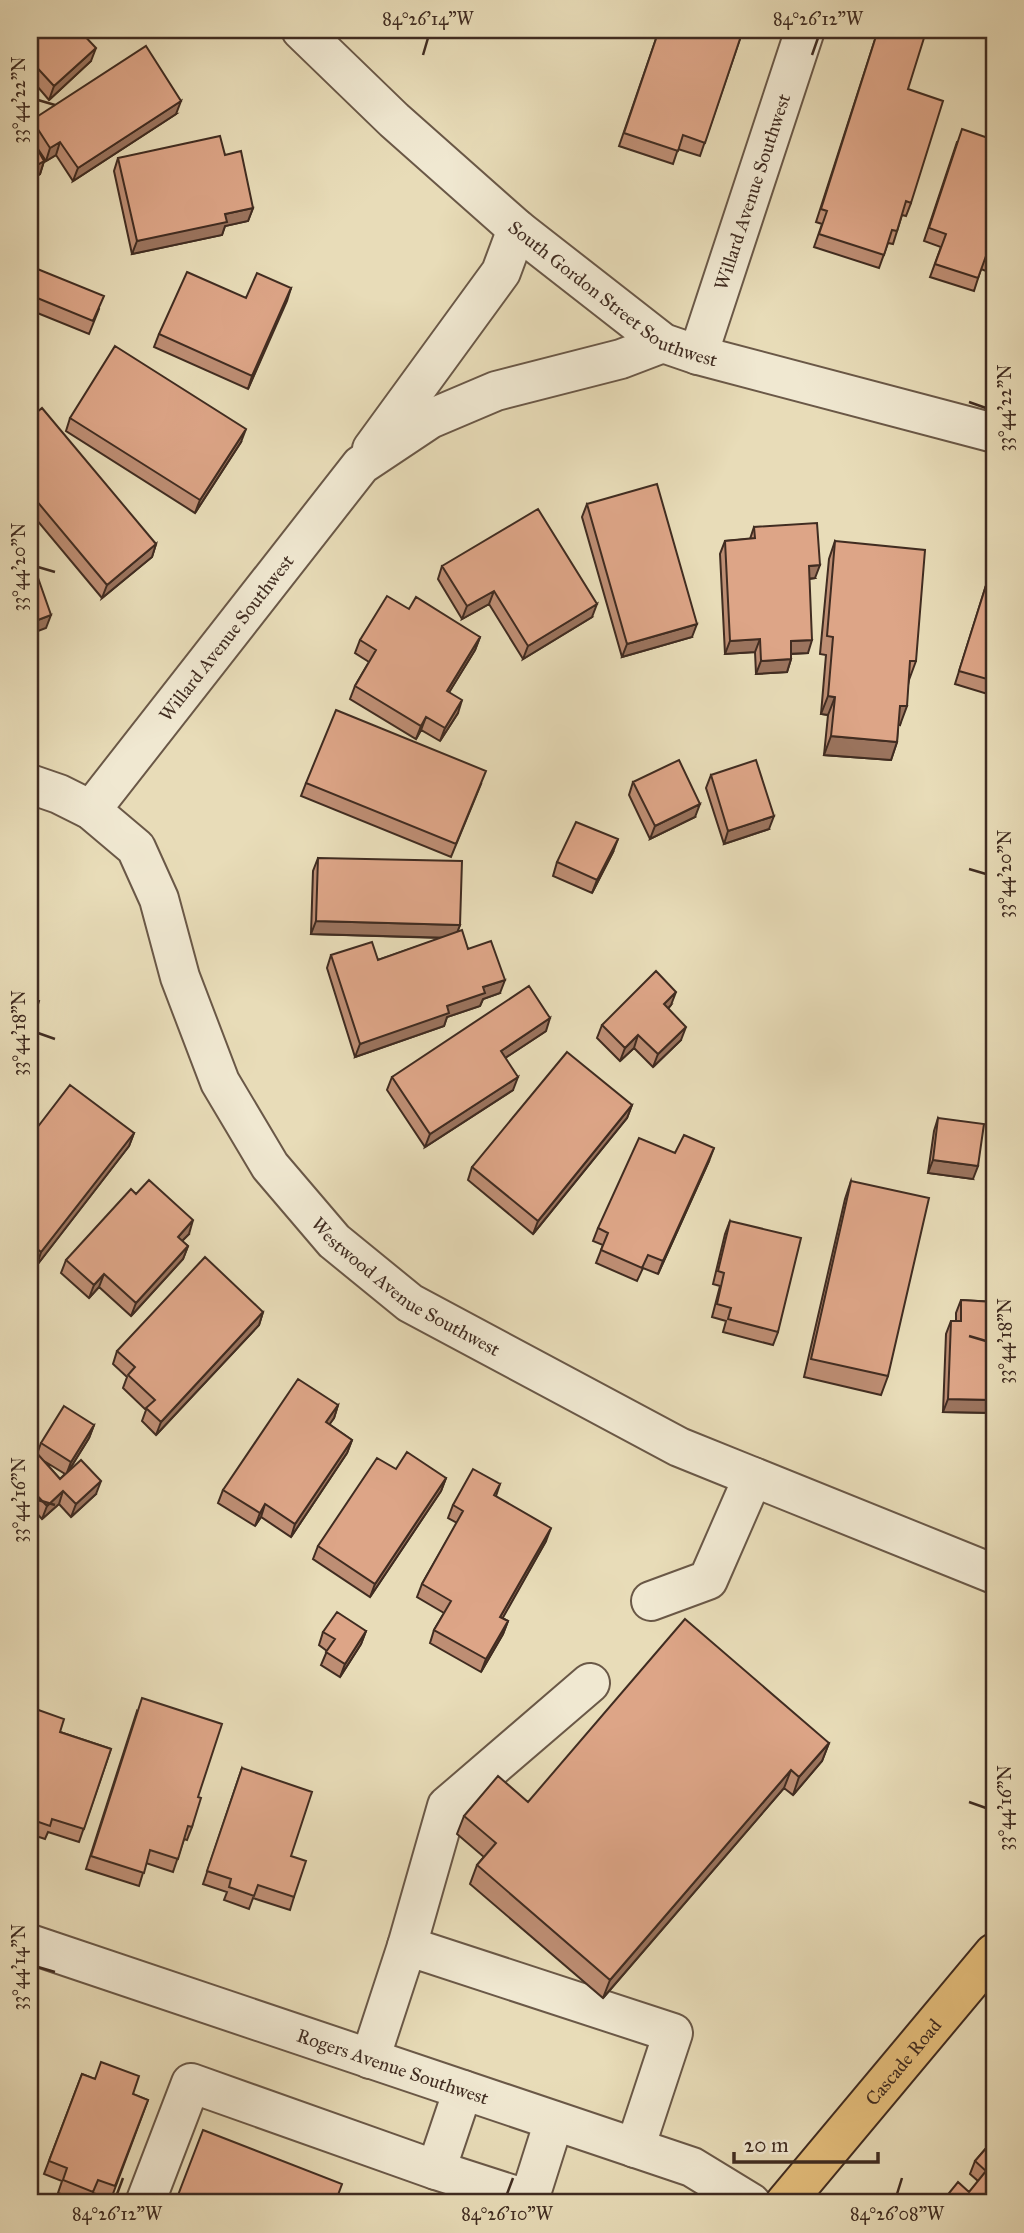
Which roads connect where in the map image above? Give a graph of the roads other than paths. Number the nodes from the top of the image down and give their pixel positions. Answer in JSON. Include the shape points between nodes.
{"nodes":[{"id":1,"x":301,"y":30,"type":"edge"},
{"id":2,"x":805,"y":30,"type":"edge"},
{"id":3,"x":517,"y":229,"type":"junction"},
{"id":4,"x":663,"y":343,"type":"junction"},
{"id":5,"x":698,"y":355,"type":"junction"},
{"id":6,"x":994,"y":433,"type":"edge"},
{"id":7,"x":361,"y":465,"type":"junction"},
{"id":8,"x":30,"y":784,"type":"edge"},
{"id":9,"x":91,"y":810,"type":"junction"},
{"id":10,"x":753,"y":1477,"type":"junction"},
{"id":11,"x":994,"y":1574,"type":"edge"},
{"id":12,"x":651,"y":1601,"type":"dead end"},
{"id":13,"x":590,"y":1683,"type":"dead end"},
{"id":14,"x":30,"y":1944,"type":"edge"},
{"id":15,"x":407,"y":1946,"type":"junction"},
{"id":16,"x":988,"y":1972,"type":"edge"},
{"id":17,"x":370,"y":2059,"type":"junction"},
{"id":18,"x":463,"y":2090,"type":"junction"},
{"id":19,"x":554,"y":2121,"type":"junction"},
{"id":20,"x":635,"y":2148,"type":"junction"},
{"id":21,"x":436,"y":2170,"type":"junction"},
{"id":22,"x":145,"y":2203,"type":"edge"},
{"id":23,"x":751,"y":2203,"type":"edge"},
{"id":24,"x":785,"y":2203,"type":"edge"}],
"edges":[{"from":1,"to":3,"type":"street","name":"South Gordon Street Southwest"},
{"from":2,"to":5,"type":"street","name":"Willard Avenue Southwest"},
{"from":3,"to":4,"type":"street","name":"South Gordon Street Southwest"},
{"from":3,"to":7,"type":"street","name":"Willard Avenue Southwest","via":[[501,272]]},
{"from":4,"to":5,"type":"street","name":"South Gordon Street Southwest"},
{"from":4,"to":7,"type":"street","name":"Willard Avenue Southwest","via":[[621,359],[496,391],[430,419]]},
{"from":5,"to":6,"type":"street","name":"South Gordon Street Southwest"},
{"from":7,"to":9,"type":"street","name":"Willard Avenue Southwest"},
{"from":8,"to":9,"type":"street","name":"Westwood Avenue Southwest"},
{"from":9,"to":10,"type":"street","name":"Westwood Avenue Southwest","via":[[136,848],[159,899],[180,977],[220,1082],[270,1166],[334,1241],[410,1303],[679,1447]]},
{"from":10,"to":11,"type":"street","name":"Westwood Avenue Southwest"},
{"from":10,"to":12,"type":"street","via":[[708,1580]]},
{"from":13,"to":15,"type":"street","via":[[447,1807]]},
{"from":14,"to":17,"type":"street","name":"Rogers Avenue Southwest"},
{"from":15,"to":17,"type":"street"},
{"from":15,"to":20,"type":"street","via":[[673,2033]]},
{"from":16,"to":24,"type":"main road","name":"Cascade Road"},
{"from":17,"to":18,"type":"street","name":"Rogers Avenue Southwest"},
{"from":18,"to":19,"type":"street","name":"Rogers Avenue Southwest"},
{"from":18,"to":21,"type":"street"},
{"from":19,"to":20,"type":"street","name":"Rogers Avenue Southwest"},
{"from":19,"to":21,"type":"street","via":[[529,2200]]},
{"from":20,"to":23,"type":"street","name":"Rogers Avenue Southwest","via":[[692,2167]]},
{"from":21,"to":22,"type":"street","via":[[191,2083]]}]}
